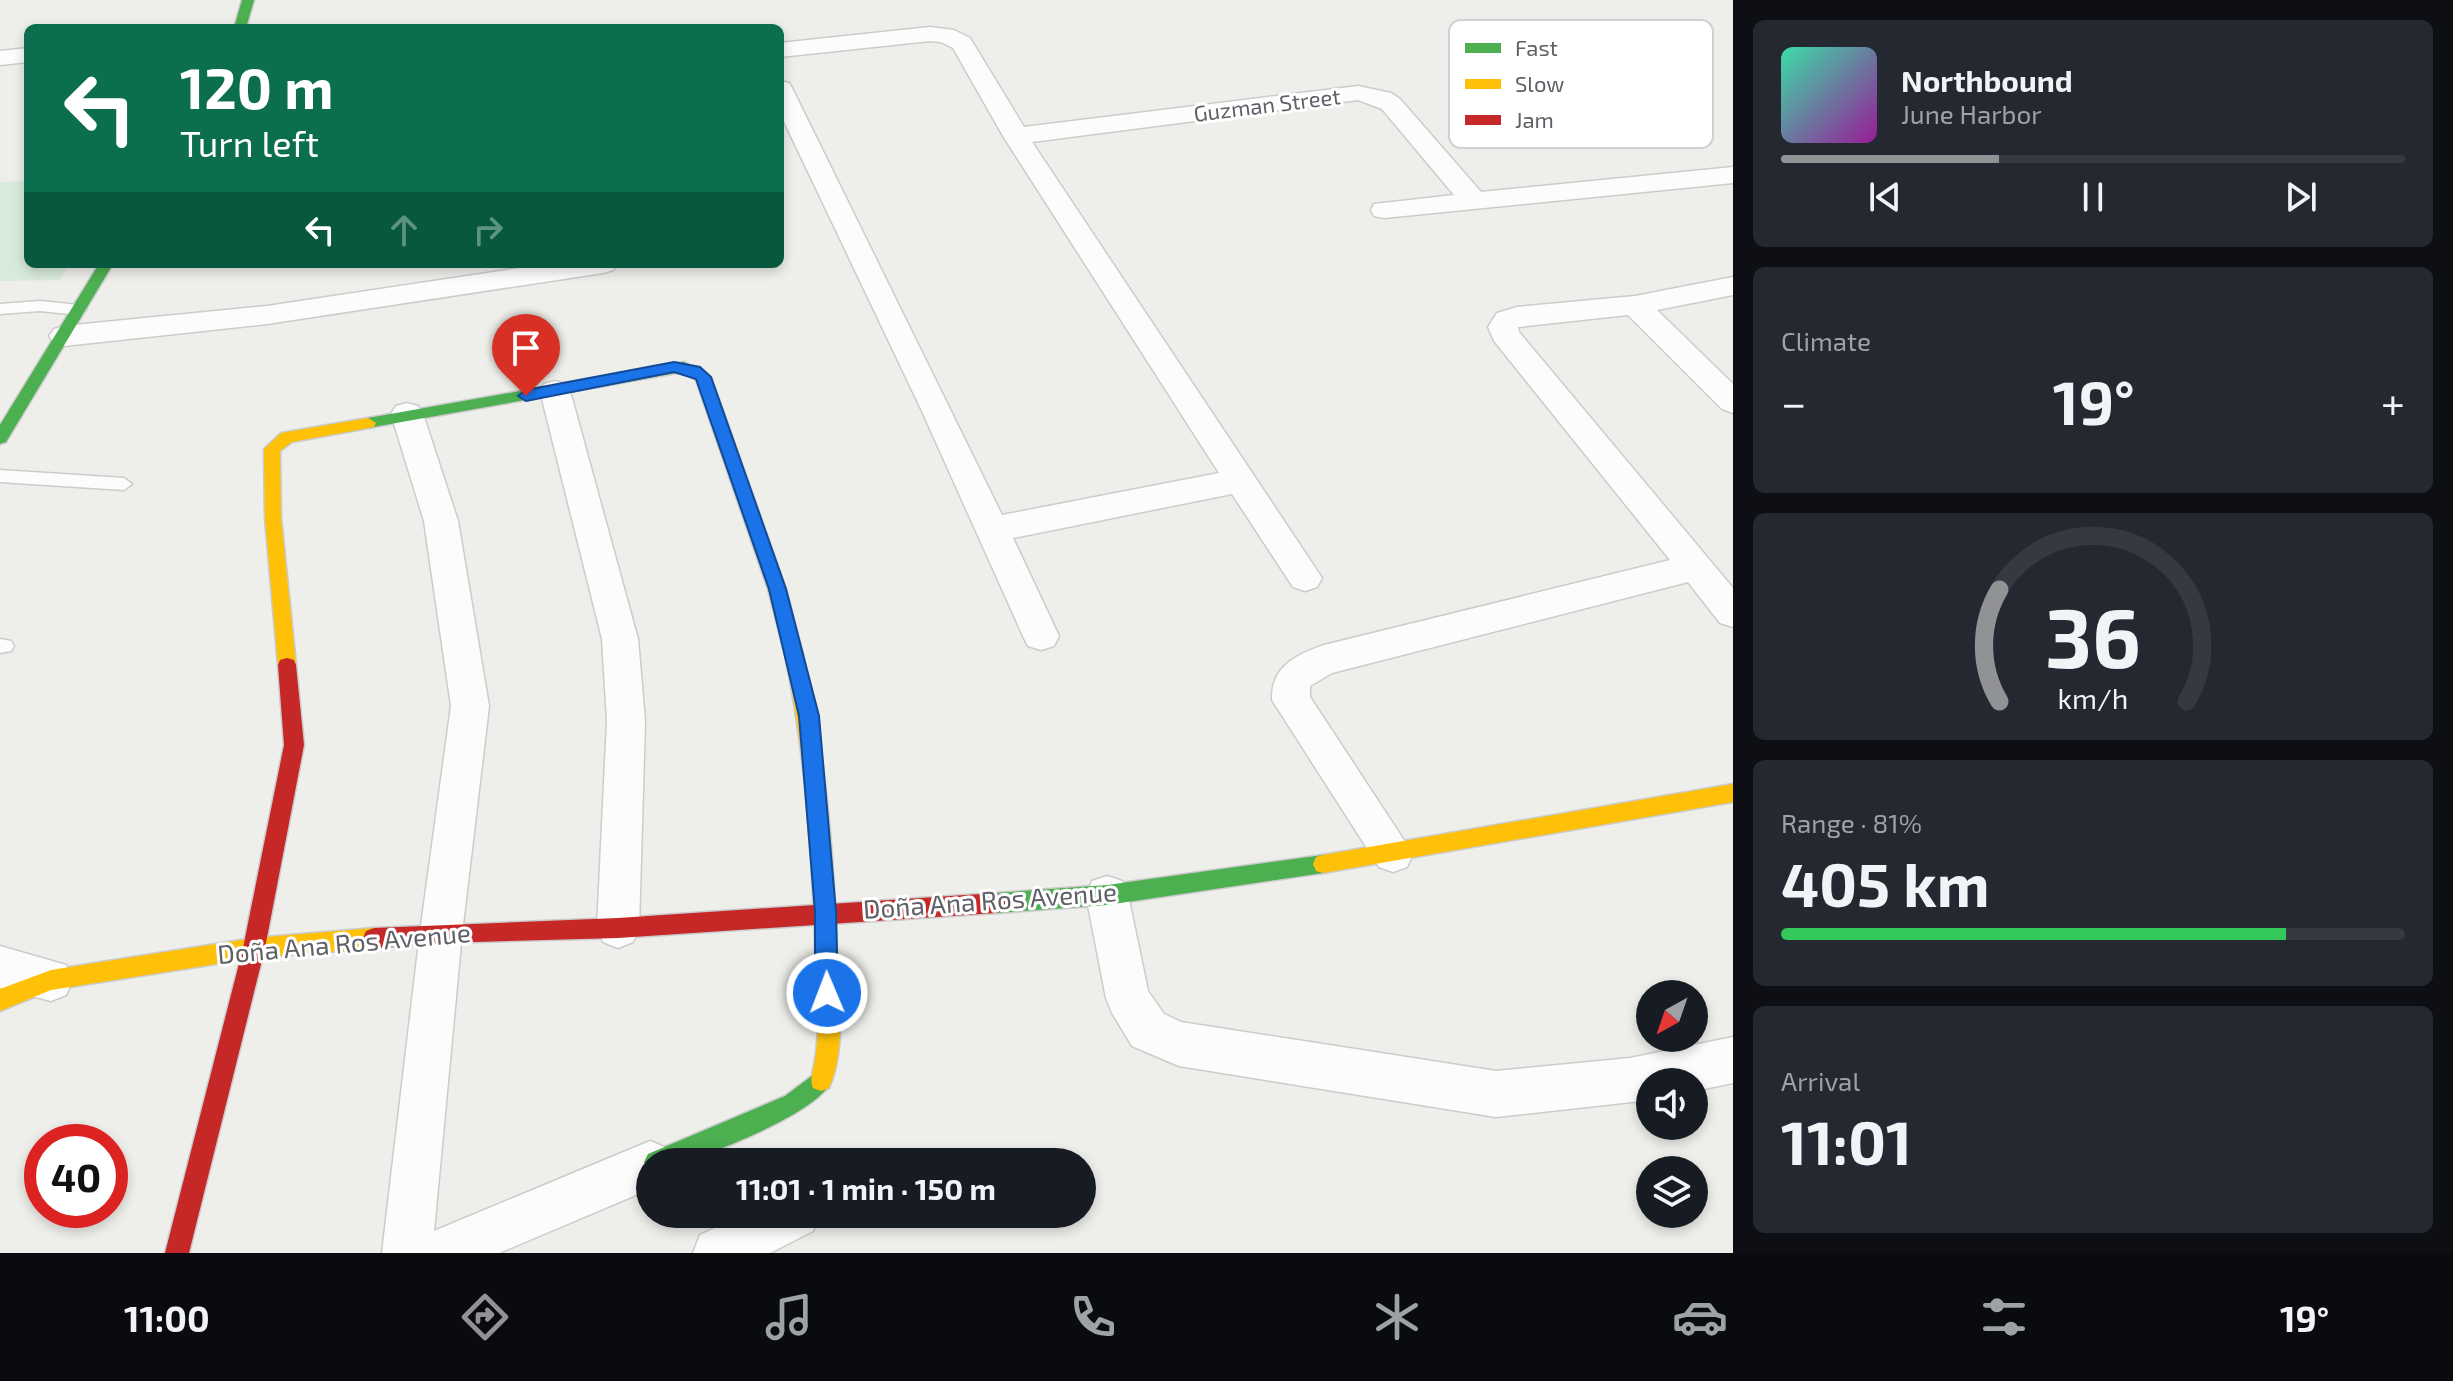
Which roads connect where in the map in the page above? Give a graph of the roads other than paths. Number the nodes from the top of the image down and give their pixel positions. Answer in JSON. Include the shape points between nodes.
{"nodes":[{"id":1,"x":248,"y":0,"type":"edge"},
{"id":2,"x":241,"y":24,"type":"edge"},
{"id":3,"x":784,"y":50,"type":"edge"},
{"id":4,"x":24,"y":55,"type":"edge"},
{"id":5,"x":0,"y":58,"type":"edge"},
{"id":6,"x":784,"y":96,"type":"edge"},
{"id":7,"x":1016,"y":136,"type":"junction"},
{"id":8,"x":1733,"y":175,"type":"edge"},
{"id":9,"x":1473,"y":200,"type":"junction"},
{"id":10,"x":1384,"y":210,"type":"dead end"},
{"id":11,"x":104,"y":268,"type":"edge"},
{"id":12,"x":577,"y":268,"type":"edge"},
{"id":13,"x":1733,"y":286,"type":"edge"},
{"id":14,"x":1635,"y":305,"type":"junction"},
{"id":15,"x":0,"y":309,"type":"edge"},
{"id":16,"x":79,"y":310,"type":"junction"},
{"id":17,"x":64,"y":336,"type":"junction"},
{"id":18,"x":555,"y":391,"type":"junction"},
{"id":19,"x":1733,"y":402,"type":"edge"},
{"id":20,"x":407,"y":414,"type":"junction"},
{"id":21,"x":2,"y":433,"type":"edge"},
{"id":22,"x":0,"y":476,"type":"edge"},
{"id":23,"x":1241,"y":480,"type":"junction"},
{"id":24,"x":124,"y":484,"type":"dead end"},
{"id":25,"x":991,"y":530,"type":"junction"},
{"id":26,"x":1696,"y":567,"type":"junction"},
{"id":27,"x":1305,"y":578,"type":"dead end"},
{"id":28,"x":1733,"y":613,"type":"edge"},
{"id":29,"x":1041,"y":636,"type":"dead end"},
{"id":30,"x":1733,"y":793,"type":"edge"},
{"id":31,"x":1393,"y":854,"type":"junction"},
{"id":32,"x":1107,"y":895,"type":"junction"},
{"id":33,"x":825,"y":912,"type":"junction"},
{"id":34,"x":618,"y":928,"type":"junction"},
{"id":35,"x":441,"y":933,"type":"junction"},
{"id":36,"x":254,"y":948,"type":"junction"},
{"id":37,"x":0,"y":967,"type":"edge"},
{"id":38,"x":51,"y":980,"type":"junction"},
{"id":39,"x":0,"y":1000,"type":"edge"},
{"id":40,"x":1733,"y":1060,"type":"edge"},
{"id":41,"x":689,"y":1148,"type":"edge"},
{"id":42,"x":636,"y":1171,"type":"edge"},
{"id":43,"x":768,"y":1228,"type":"edge"},
{"id":44,"x":177,"y":1253,"type":"edge"},
{"id":45,"x":407,"y":1253,"type":"edge"},
{"id":46,"x":440,"y":1253,"type":"edge"},
{"id":47,"x":718,"y":1253,"type":"edge"}],
"edges":[{"from":1,"to":2,"type":"street"},
{"from":3,"to":7,"type":"street","via":[[946,35],[962,43]]},
{"from":4,"to":5,"type":"street"},
{"from":6,"to":25,"type":"street"},
{"from":7,"to":9,"type":"street","name":"Guzman Street","via":[[1370,94],[1391,104]]},
{"from":7,"to":23,"type":"street"},
{"from":8,"to":9,"type":"street"},
{"from":9,"to":10,"type":"street"},
{"from":11,"to":16,"type":"street"},
{"from":12,"to":17,"type":"street","via":[[295,312]]},
{"from":13,"to":14,"type":"street"},
{"from":14,"to":19,"type":"street"},
{"from":14,"to":26,"type":"street","via":[[1517,316],[1507,320],[1504,334]]},
{"from":15,"to":16,"type":"lane"},
{"from":16,"to":17,"type":"street"},
{"from":17,"to":21,"type":"street"},
{"from":18,"to":20,"type":"street"},
{"from":18,"to":33,"type":"street","via":[[674,367],[703,377],[777,589],[809,716]]},
{"from":18,"to":34,"type":"street","via":[[620,639],[626,721]]},
{"from":20,"to":35,"type":"street","via":[[441,521],[470,706]]},
{"from":20,"to":36,"type":"street","via":[[287,437],[272,449],[273,518],[294,745]]},
{"from":22,"to":24,"type":"lane"},
{"from":23,"to":25,"type":"street"},
{"from":23,"to":27,"type":"street"},
{"from":25,"to":29,"type":"street"},
{"from":26,"to":28,"type":"street"},
{"from":26,"to":31,"type":"street","via":[[1324,660],[1297,674],[1290,685],[1291,700]]},
{"from":30,"to":31,"type":"street","name":"Doña Ana Ros Avenue"},
{"from":31,"to":32,"type":"street","name":"Doña Ana Ros Avenue"},
{"from":32,"to":33,"type":"street","name":"Doña Ana Ros Avenue"},
{"from":32,"to":40,"type":"street","via":[[1128,998],[1148,1030],[1179,1044],[1496,1094],[1630,1081]]},
{"from":33,"to":34,"type":"street","name":"Doña Ana Ros Avenue"},
{"from":33,"to":41,"type":"street","via":[[828,1047],[823,1079],[793,1104]]},
{"from":34,"to":35,"type":"street","name":"Doña Ana Ros Avenue"},
{"from":35,"to":36,"type":"street","name":"Doña Ana Ros Avenue"},
{"from":35,"to":45,"type":"street"},
{"from":36,"to":38,"type":"street","name":"Doña Ana Ros Avenue"},
{"from":36,"to":44,"type":"street"},
{"from":37,"to":38,"type":"street","name":"Doña Ana Ros Avenue"},
{"from":38,"to":39,"type":"street","name":"Doña Ana Ros Avenue"},
{"from":42,"to":46,"type":"street"},
{"from":43,"to":47,"type":"street"}]}
